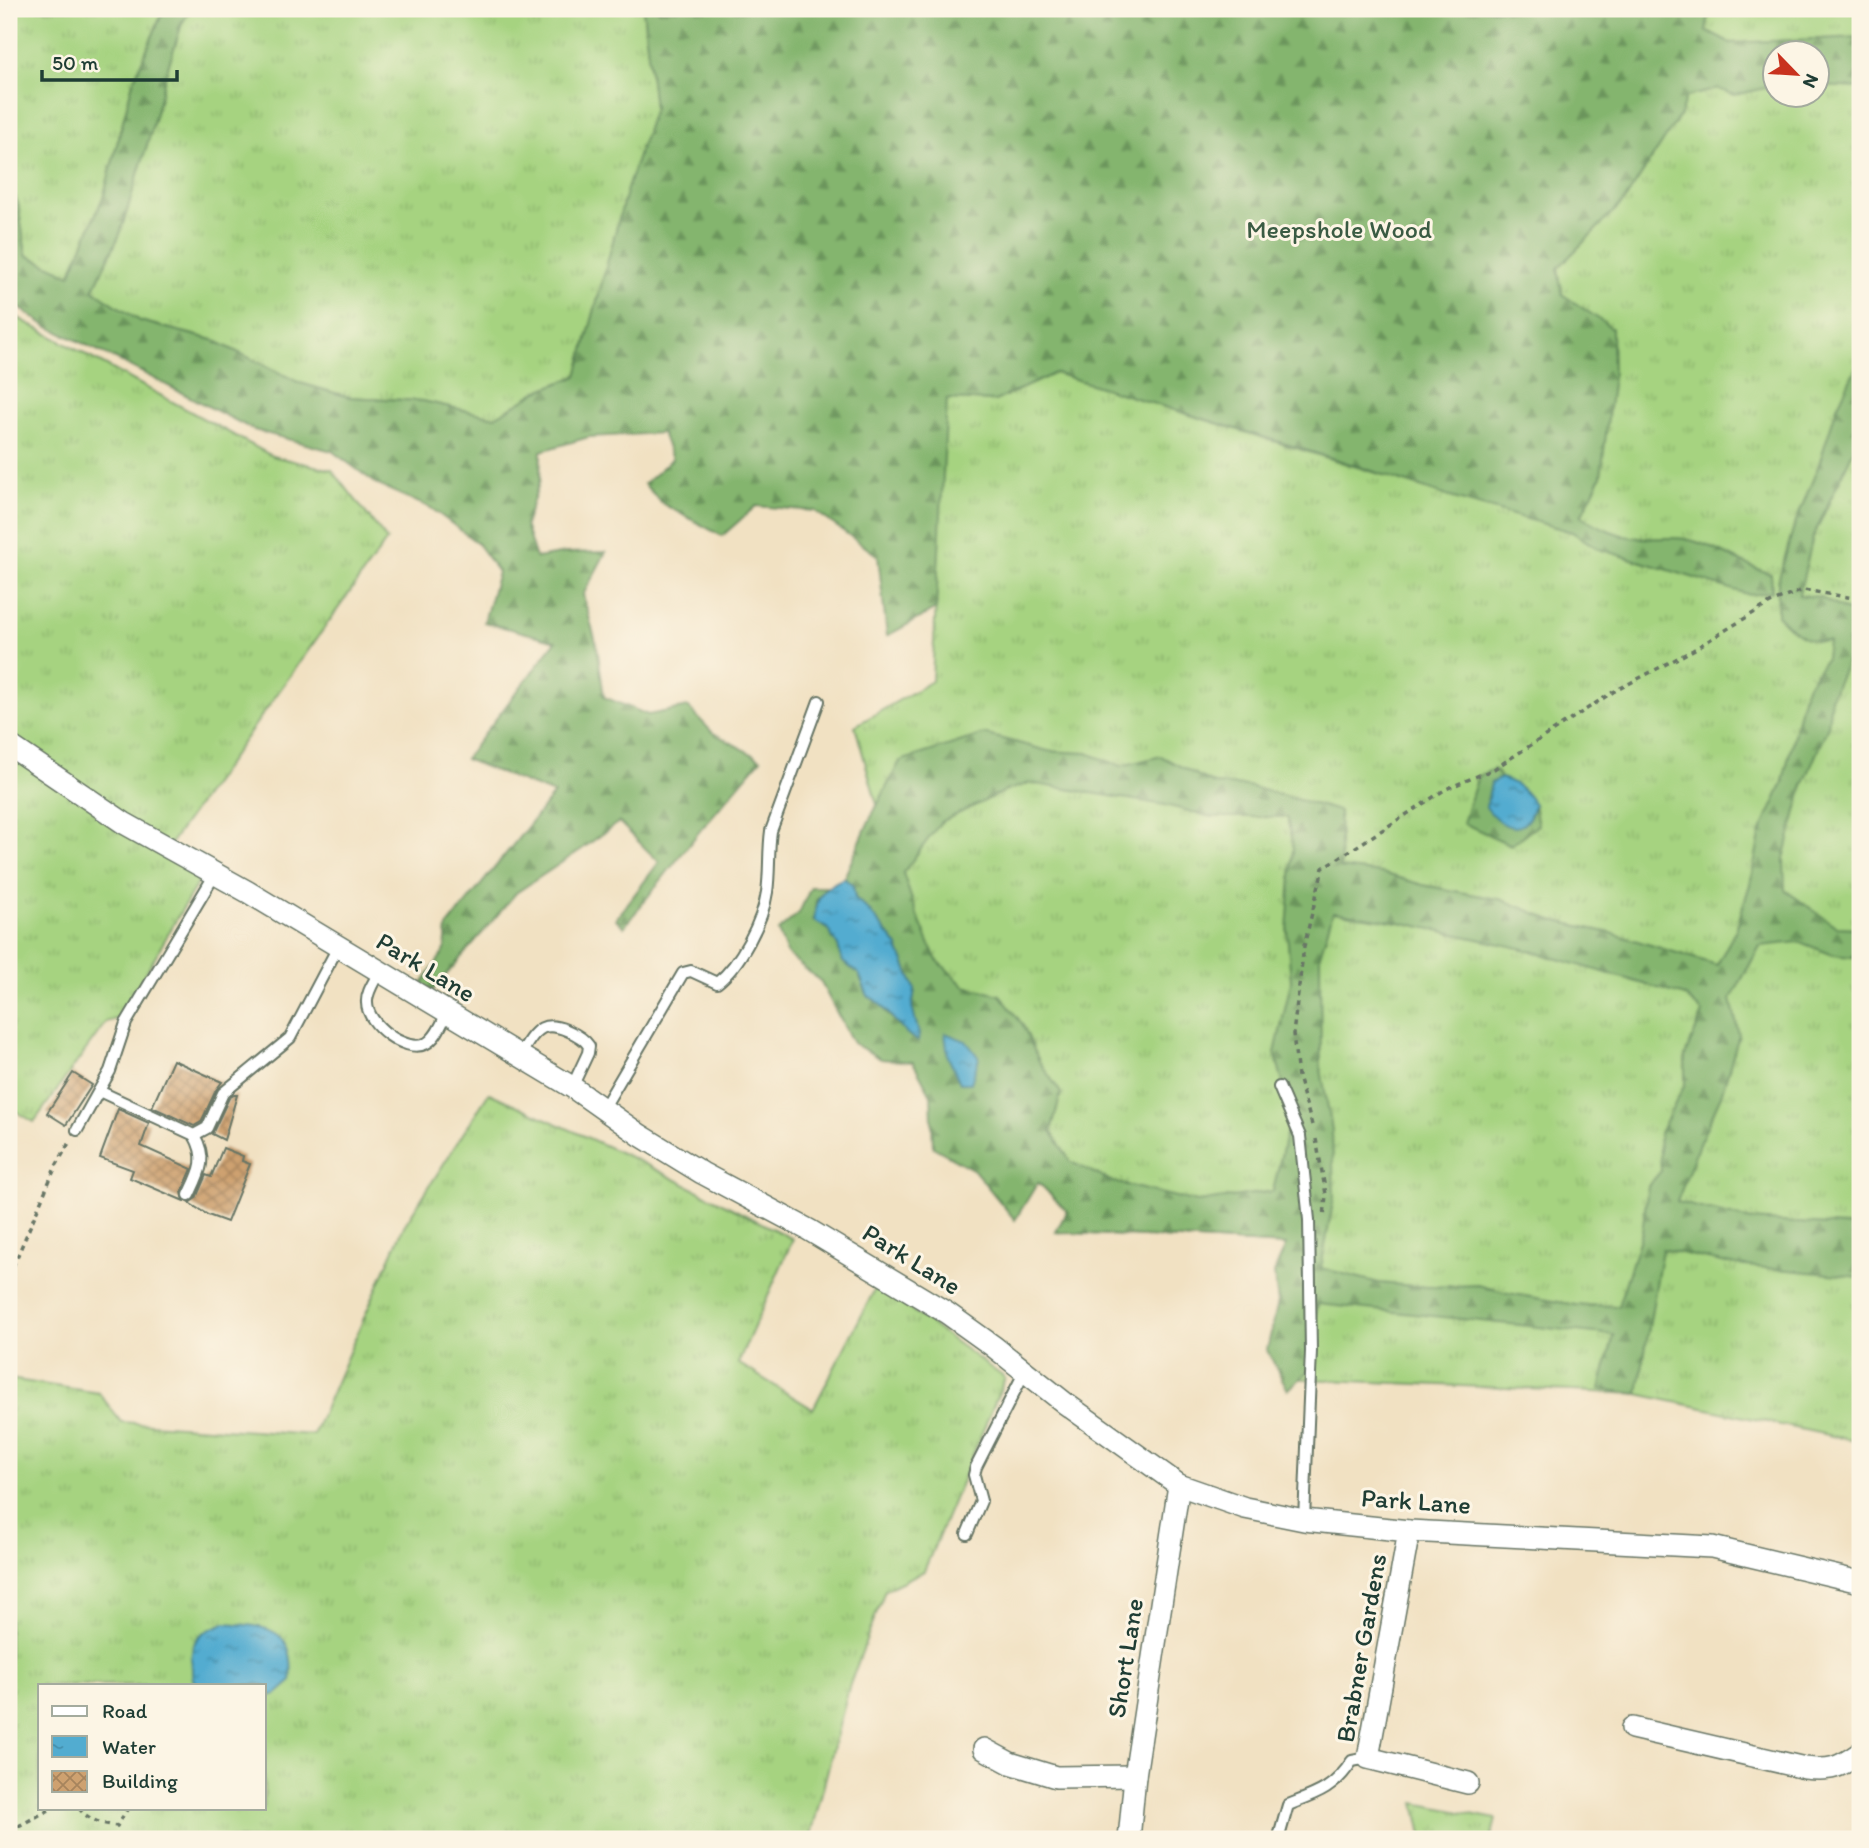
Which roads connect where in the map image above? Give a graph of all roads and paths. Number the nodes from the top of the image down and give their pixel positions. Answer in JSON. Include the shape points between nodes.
{"nodes":[{"id":1,"x":1860,"y":599,"type":"edge"},
{"id":2,"x":819,"y":701,"type":"dead end"},
{"id":3,"x":9,"y":745,"type":"edge"},
{"id":4,"x":215,"y":874,"type":"junction"},
{"id":5,"x":338,"y":947,"type":"junction"},
{"id":6,"x":379,"y":972,"type":"junction"},
{"id":7,"x":447,"y":1013,"type":"junction"},
{"id":8,"x":520,"y":1056,"type":"junction"},
{"id":9,"x":572,"y":1087,"type":"junction"},
{"id":10,"x":1279,"y":1087,"type":"dead end"},
{"id":11,"x":99,"y":1091,"type":"junction"},
{"id":12,"x":603,"y":1109,"type":"junction"},
{"id":13,"x":77,"y":1130,"type":"joint"},
{"id":14,"x":194,"y":1135,"type":"junction"},
{"id":15,"x":189,"y":1195,"type":"dead end"},
{"id":16,"x":1324,"y":1219,"type":"dead end"},
{"id":17,"x":9,"y":1276,"type":"edge"},
{"id":18,"x":1025,"y":1371,"type":"junction"},
{"id":19,"x":1179,"y":1485,"type":"junction"},
{"id":20,"x":1304,"y":1520,"type":"junction"},
{"id":21,"x":1409,"y":1531,"type":"junction"},
{"id":22,"x":967,"y":1534,"type":"dead end"},
{"id":23,"x":1860,"y":1582,"type":"edge"},
{"id":24,"x":1632,"y":1728,"type":"dead end"},
{"id":25,"x":984,"y":1748,"type":"dead end"},
{"id":26,"x":1860,"y":1753,"type":"edge"},
{"id":27,"x":1368,"y":1758,"type":"junction"},
{"id":28,"x":1135,"y":1776,"type":"junction"},
{"id":29,"x":1468,"y":1783,"type":"dead end"},
{"id":30,"x":49,"y":1810,"type":"edge"},
{"id":31,"x":80,"y":1810,"type":"edge"},
{"id":32,"x":127,"y":1810,"type":"edge"},
{"id":33,"x":9,"y":1831,"type":"edge"},
{"id":34,"x":1280,"y":1833,"type":"dead end"},
{"id":35,"x":1129,"y":1839,"type":"edge"}],
"edges":[{"from":1,"to":16,"type":"path","via":[[1802,590],[1770,603],[1614,692],[1494,769],[1446,789],[1323,868],[1304,946],[1293,1034],[1298,1077],[1321,1158]]},
{"from":2,"to":12,"type":"lane","via":[[771,831],[768,890],[757,926],[717,984],[691,971],[683,974]]},
{"from":3,"to":4,"type":"street","name":"Park Lane","via":[[124,823]]},
{"from":4,"to":5,"type":"street","name":"Park Lane"},
{"from":4,"to":11,"type":"lane","via":[[126,1023]]},
{"from":5,"to":6,"type":"street","name":"Park Lane"},
{"from":5,"to":14,"type":"lane","via":[[290,1038],[222,1093],[206,1128]]},
{"from":6,"to":7,"type":"street","name":"Park Lane"},
{"from":6,"to":7,"type":"lane","via":[[368,995],[368,1009],[381,1029],[397,1040],[415,1046],[428,1043]]},
{"from":7,"to":8,"type":"street","name":"Park Lane"},
{"from":8,"to":9,"type":"street","name":"Park Lane"},
{"from":8,"to":9,"type":"lane","via":[[544,1027],[580,1038],[589,1046],[589,1053]]},
{"from":9,"to":12,"type":"street","name":"Park Lane"},
{"from":10,"to":20,"type":"lane","via":[[1300,1136],[1309,1220],[1311,1351]]},
{"from":11,"to":13,"type":"lane"},
{"from":11,"to":14,"type":"lane"},
{"from":12,"to":18,"type":"street","name":"Park Lane","via":[[702,1173],[897,1281]]},
{"from":13,"to":17,"type":"path","via":[[54,1168]]},
{"from":14,"to":15,"type":"lane","via":[[203,1156]]},
{"from":18,"to":19,"type":"street","name":"Park Lane"},
{"from":18,"to":22,"type":"lane","via":[[976,1467],[981,1501]]},
{"from":19,"to":20,"type":"street","name":"Park Lane","via":[[1245,1508]]},
{"from":19,"to":28,"type":"street","name":"Short Lane"},
{"from":20,"to":21,"type":"street","name":"Park Lane"},
{"from":21,"to":23,"type":"street","name":"Park Lane","via":[[1712,1547]]},
{"from":21,"to":27,"type":"street","name":"Brabner Gardens"},
{"from":24,"to":26,"type":"street","via":[[1826,1771]]},
{"from":25,"to":28,"type":"street","via":[[1010,1763],[1056,1777]]},
{"from":27,"to":29,"type":"street","name":"Brabner Gardens"},
{"from":27,"to":34,"type":"lane","via":[[1352,1761],[1334,1784],[1312,1798],[1288,1805]]},
{"from":28,"to":35,"type":"street","name":"Short Lane"},
{"from":30,"to":33,"type":"path"},
{"from":31,"to":32,"type":"path","via":[[117,1826]]}]}
